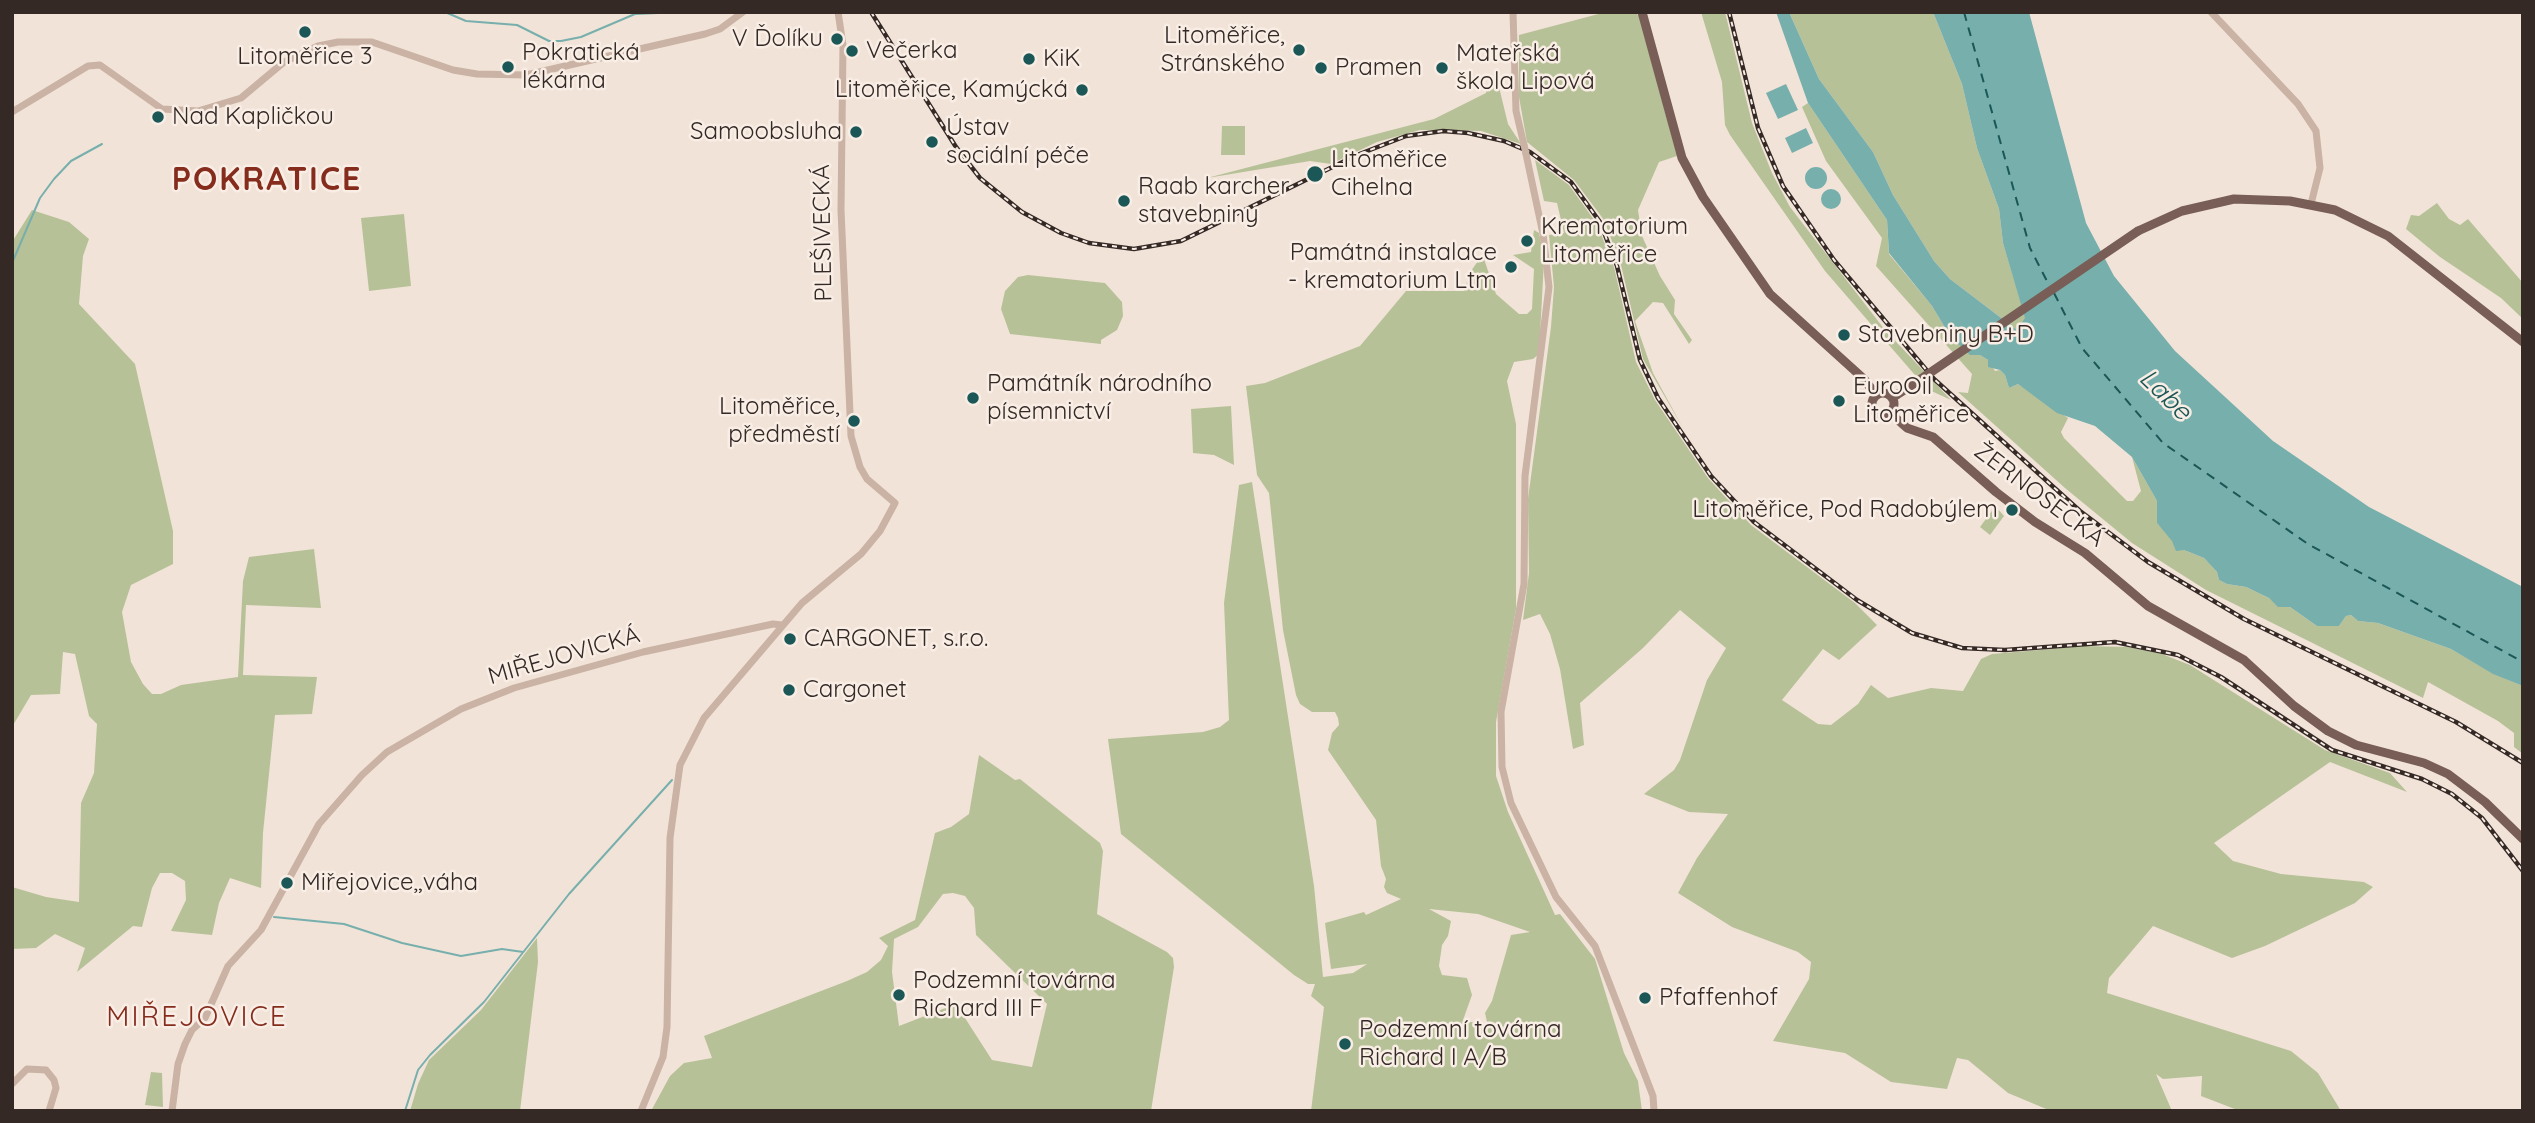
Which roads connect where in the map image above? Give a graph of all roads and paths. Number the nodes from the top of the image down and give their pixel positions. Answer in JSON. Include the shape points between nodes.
{"nodes":[{"id":1,"x":743,"y":12,"type":"edge"},
{"id":2,"x":838,"y":12,"type":"edge"},
{"id":3,"x":1513,"y":12,"type":"edge"},
{"id":4,"x":1642,"y":12,"type":"edge"},
{"id":5,"x":2211,"y":12,"type":"edge"},
{"id":6,"x":12,"y":112,"type":"edge"},
{"id":7,"x":2311,"y":204,"type":"junction"},
{"id":8,"x":2523,"y":342,"type":"edge"},
{"id":9,"x":1876,"y":395,"type":"junction"},
{"id":10,"x":1892,"y":398,"type":"junction"},
{"id":11,"x":1890,"y":414,"type":"junction"},
{"id":12,"x":782,"y":625,"type":"junction"},
{"id":13,"x":2523,"y":839,"type":"edge"},
{"id":14,"x":12,"y":1084,"type":"edge"},
{"id":15,"x":1654,"y":1108,"type":"edge"},
{"id":16,"x":49,"y":1111,"type":"edge"},
{"id":17,"x":172,"y":1111,"type":"edge"},
{"id":18,"x":641,"y":1111,"type":"edge"}],
"edges":[{"from":1,"to":6,"type":"street","via":[[705,34],[527,75],[453,70],[372,42],[338,42],[284,62],[242,98],[187,111],[162,109],[100,65],[88,66]]},
{"from":2,"to":12,"type":"street","name":"PLEŠIVECKÁ","via":[[843,45],[844,304],[855,453],[867,479],[895,503],[861,554],[826,580]]},
{"from":3,"to":15,"type":"street","bridge":true,"via":[[1516,111],[1548,262],[1547,309],[1525,476],[1524,584],[1501,712],[1505,785],[1556,897],[1595,946]]},
{"from":4,"to":9,"type":"main road","name":"ŽERNOSECKÁ","via":[[1682,158],[1703,197],[1770,294]]},
{"from":5,"to":7,"type":"street","via":[[2298,104],[2316,131],[2320,168]]},
{"from":7,"to":8,"type":"main road","via":[[2372,227]]},
{"from":7,"to":10,"type":"main road","bridge":true,"via":[[2252,198],[2170,215],[2138,231]]},
{"from":9,"to":10,"type":"main road","via":[[1886,393]]},
{"from":9,"to":11,"type":"main road","name":"ŽERNOSECKÁ","via":[[1874,411]]},
{"from":10,"to":11,"type":"main road"},
{"from":11,"to":13,"type":"main road","name":"ŽERNOSECKÁ","via":[[1907,428],[1933,437],[1996,492],[2085,553],[2128,590],[2227,648],[2337,737],[2448,774]]},
{"from":12,"to":17,"type":"street","name":"MIŘEJOVICKÁ","via":[[643,652],[514,688],[419,731],[373,765],[319,824],[261,930],[228,966],[205,1018],[185,1044]]},
{"from":12,"to":18,"type":"street","via":[[704,718],[680,765],[670,838],[667,1027],[663,1057]]},
{"from":14,"to":16,"type":"street","via":[[27,1069],[46,1070],[56,1088]]}]}
